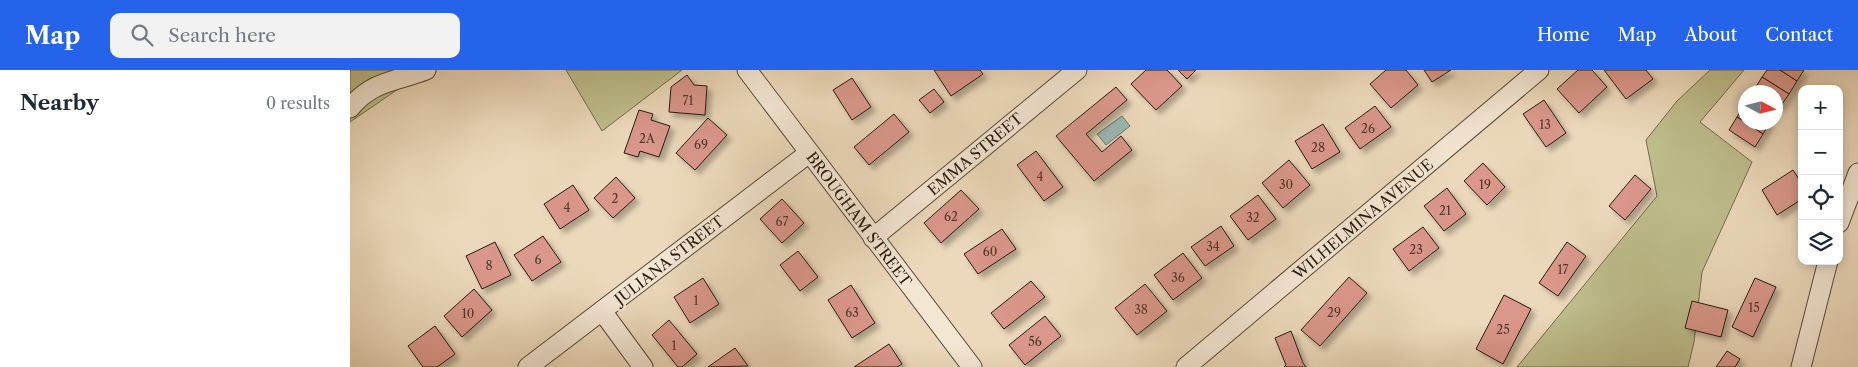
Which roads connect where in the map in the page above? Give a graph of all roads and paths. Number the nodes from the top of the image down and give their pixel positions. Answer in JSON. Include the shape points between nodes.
{"nodes":[{"id":1,"x":426,"y":70,"type":"edge"},
{"id":2,"x":747,"y":70,"type":"edge"},
{"id":3,"x":1077,"y":70,"type":"edge"},
{"id":4,"x":1539,"y":70,"type":"edge"},
{"id":5,"x":350,"y":108,"type":"edge"},
{"id":6,"x":809,"y":152,"type":"junction"},
{"id":7,"x":1858,"y":173,"type":"edge"},
{"id":8,"x":1840,"y":220,"type":"edge"},
{"id":9,"x":873,"y":238,"type":"junction"},
{"id":10,"x":1827,"y":265,"type":"edge"},
{"id":11,"x":602,"y":312,"type":"junction"},
{"id":12,"x":528,"y":367,"type":"edge"},
{"id":13,"x":644,"y":367,"type":"edge"},
{"id":14,"x":972,"y":367,"type":"edge"},
{"id":15,"x":1186,"y":367,"type":"edge"},
{"id":16,"x":1801,"y":367,"type":"edge"}],
"edges":[{"from":1,"to":5,"type":"street","via":[[384,82]]},
{"from":2,"to":6,"type":"street","name":"BROUGHAM STREET"},
{"from":3,"to":9,"type":"street","name":"EMMA STREET"},
{"from":4,"to":15,"type":"street","name":"WILHELMINA AVENUE"},
{"from":6,"to":9,"type":"street","name":"BROUGHAM STREET"},
{"from":6,"to":11,"type":"street","name":"JULIANA STREET"},
{"from":7,"to":8,"type":"street"},
{"from":9,"to":14,"type":"street","name":"BROUGHAM STREET"},
{"from":10,"to":16,"type":"street"},
{"from":11,"to":12,"type":"street","name":"JULIANA STREET"},
{"from":11,"to":13,"type":"street"}]}
